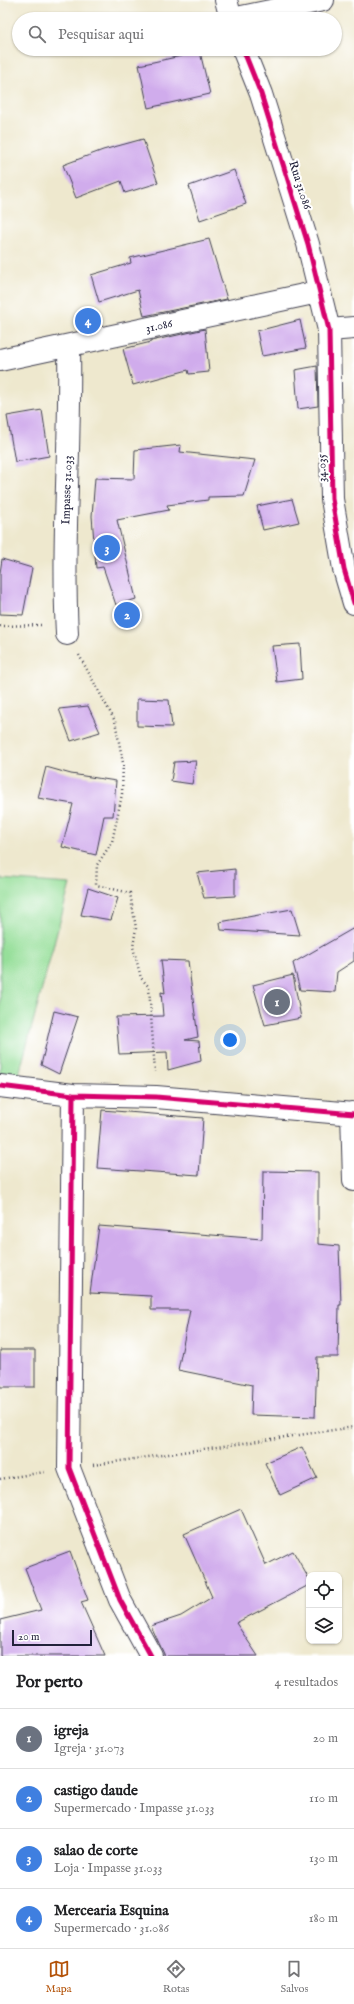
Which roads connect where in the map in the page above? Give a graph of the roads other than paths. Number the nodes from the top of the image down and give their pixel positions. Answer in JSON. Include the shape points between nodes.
{"nodes":[{"id":1,"x":226,"y":0,"type":"edge"},
{"id":2,"x":323,"y":0,"type":"edge"},
{"id":3,"x":230,"y":12,"type":"edge"},
{"id":4,"x":266,"y":12,"type":"edge"},
{"id":5,"x":246,"y":56,"type":"edge"},
{"id":6,"x":318,"y":292,"type":"junction"},
{"id":7,"x":354,"y":328,"type":"edge"},
{"id":8,"x":329,"y":330,"type":"junction"},
{"id":9,"x":69,"y":346,"type":"junction"},
{"id":10,"x":0,"y":360,"type":"edge"},
{"id":11,"x":354,"y":603,"type":"edge"},
{"id":12,"x":67,"y":634,"type":"road end"},
{"id":13,"x":0,"y":1086,"type":"edge"},
{"id":14,"x":72,"y":1095,"type":"junction"},
{"id":15,"x":353,"y":1114,"type":"edge"},
{"id":16,"x":354,"y":1180,"type":"edge"},
{"id":17,"x":151,"y":1656,"type":"edge"}],
"edges":[{"from":1,"to":3,"type":"street"},
{"from":2,"to":4,"type":"street"},
{"from":5,"to":6,"type":"street","name":"Rua 31.086","via":[[308,244]]},
{"from":6,"to":8,"type":"street","name":"Rua 31.086"},
{"from":6,"to":9,"type":"street","name":"31.086"},
{"from":7,"to":8,"type":"street"},
{"from":8,"to":11,"type":"street","name":"34.035","via":[[332,499],[344,569]]},
{"from":9,"to":10,"type":"street","name":"31.086"},
{"from":9,"to":12,"type":"street","name":"Impasse 31.033","via":[[70,401],[64,585]]},
{"from":13,"to":14,"type":"street"},
{"from":14,"to":15,"type":"street","via":[[156,1097]]},
{"from":14,"to":17,"type":"street","via":[[69,1468],[120,1600]]},
{"from":15,"to":16,"type":"street"}]}
